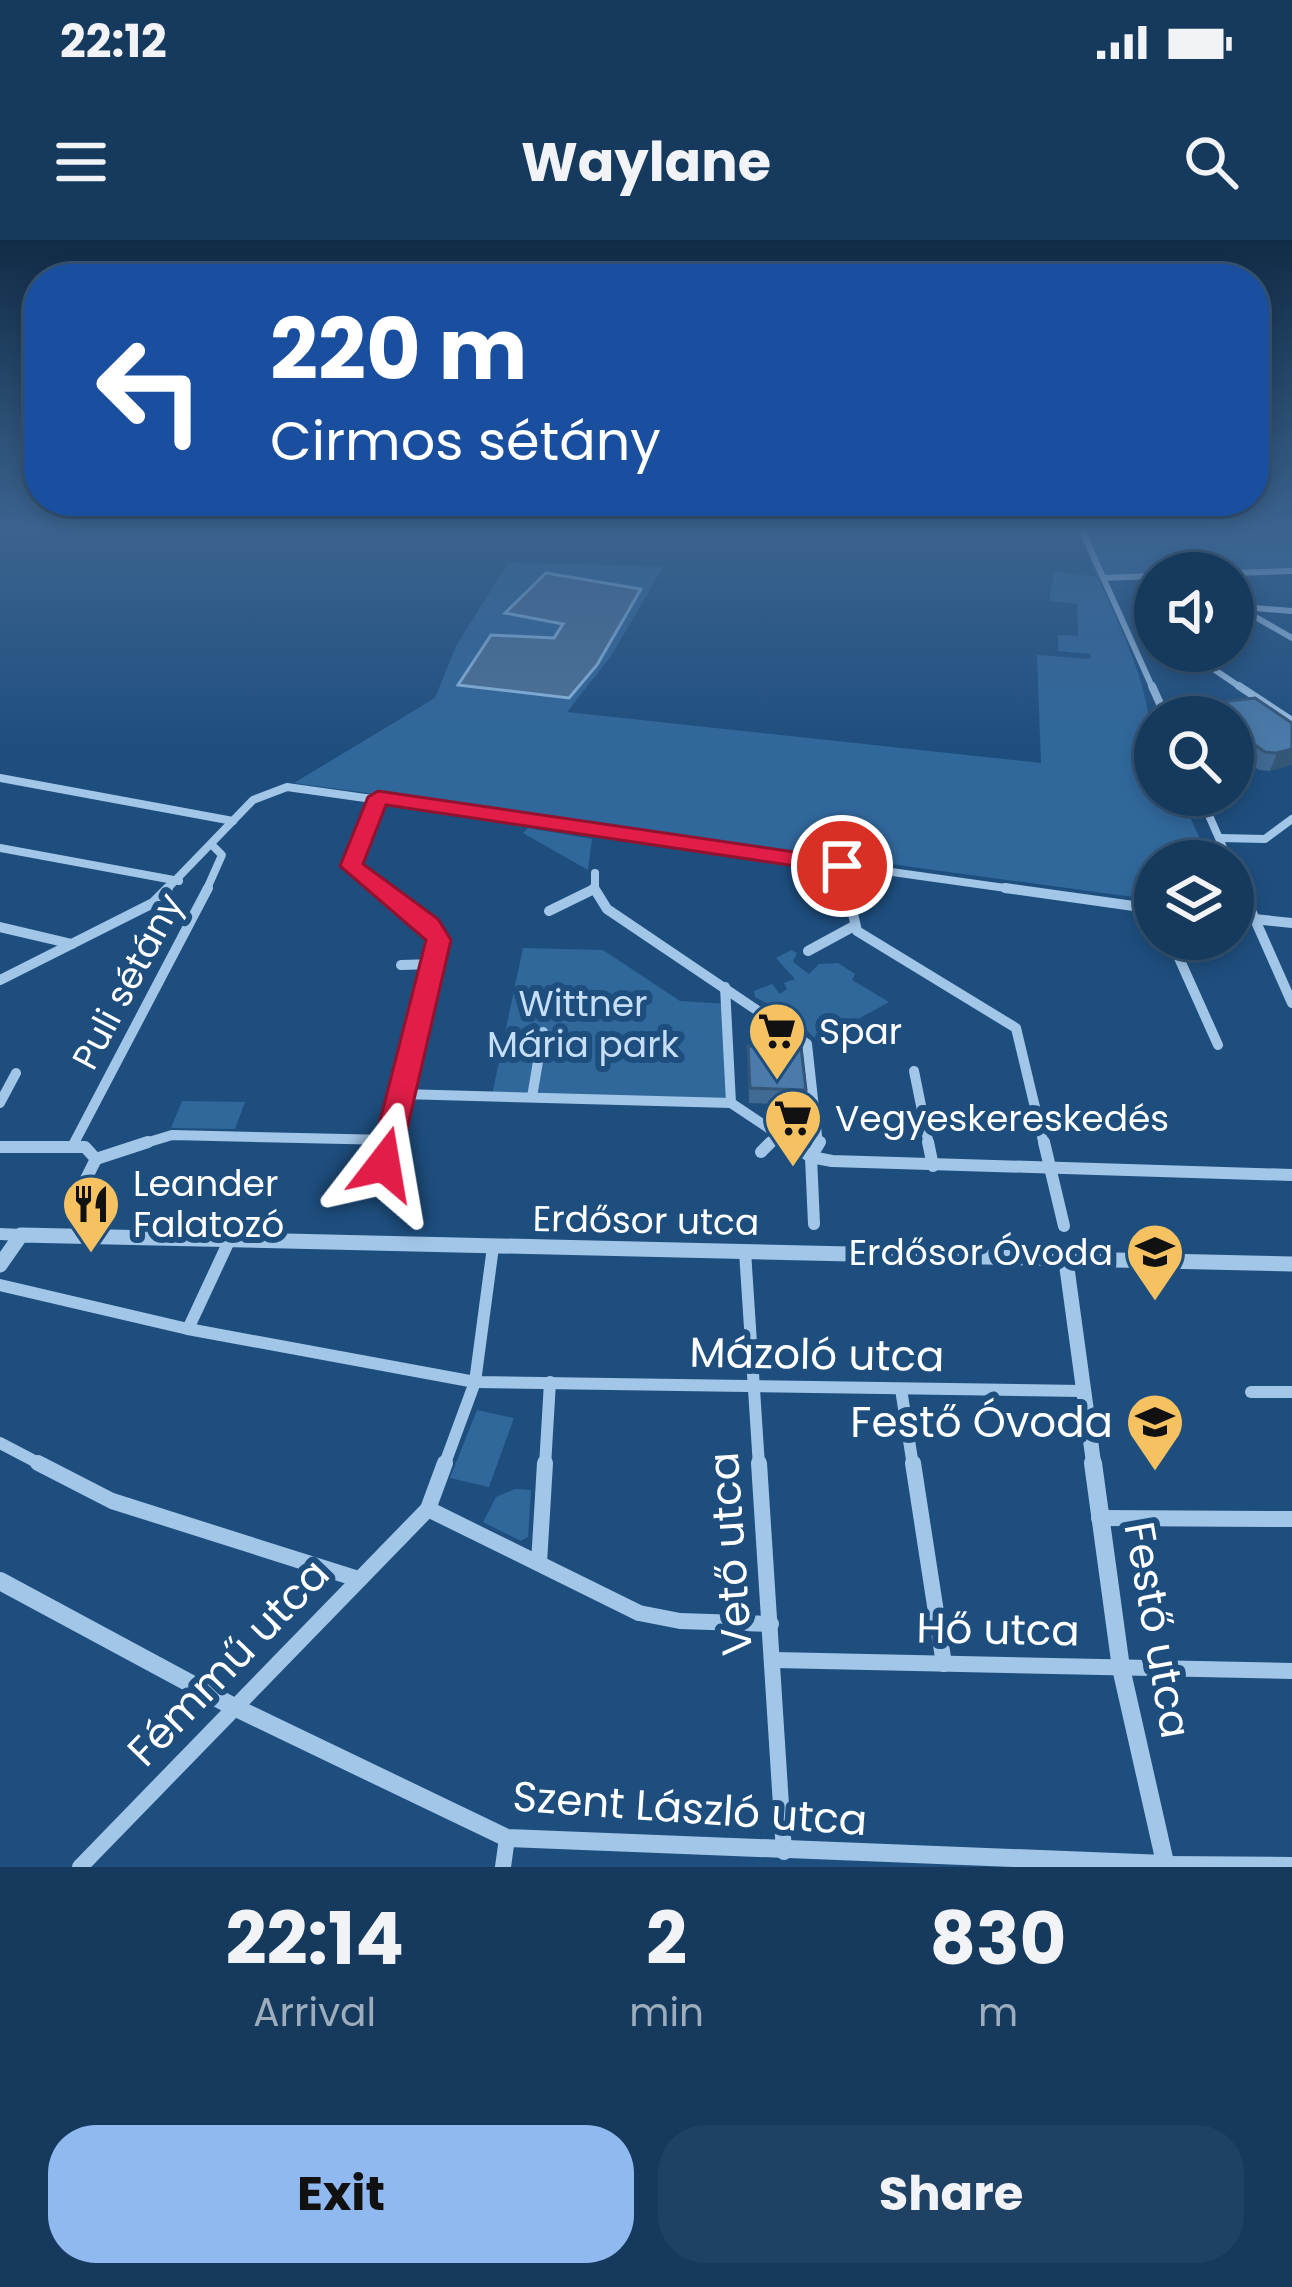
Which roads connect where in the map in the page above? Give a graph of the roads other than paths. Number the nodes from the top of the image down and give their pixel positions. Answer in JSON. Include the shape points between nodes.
{"nodes":[{"id":1,"x":1114,"y":602,"type":"edge"},
{"id":2,"x":1254,"y":608,"type":"edge"},
{"id":3,"x":1292,"y":611,"type":"edge"},
{"id":4,"x":1254,"y":617,"type":"edge"},
{"id":5,"x":1292,"y":638,"type":"edge"},
{"id":6,"x":1218,"y":672,"type":"edge"},
{"id":7,"x":1156,"y":696,"type":"edge"},
{"id":8,"x":1292,"y":722,"type":"edge"},
{"id":9,"x":0,"y":778,"type":"edge"},
{"id":10,"x":378,"y":797,"type":"junction"},
{"id":11,"x":1210,"y":816,"type":"edge"},
{"id":12,"x":1292,"y":819,"type":"edge"},
{"id":13,"x":233,"y":821,"type":"junction"},
{"id":14,"x":1220,"y":838,"type":"joint"},
{"id":15,"x":212,"y":845,"type":"junction"},
{"id":16,"x":0,"y":848,"type":"edge"},
{"id":17,"x":842,"y":866,"type":"junction"},
{"id":18,"x":595,"y":873,"type":"dead end"},
{"id":19,"x":179,"y":881,"type":"junction"},
{"id":20,"x":594,"y":889,"type":"junction"},
{"id":21,"x":1134,"y":905,"type":"edge"},
{"id":22,"x":549,"y":911,"type":"dead end"},
{"id":23,"x":1254,"y":919,"type":"joint"},
{"id":24,"x":1292,"y":923,"type":"edge"},
{"id":25,"x":854,"y":926,"type":"junction"},
{"id":26,"x":0,"y":927,"type":"edge"},
{"id":27,"x":72,"y":944,"type":"junction"},
{"id":28,"x":808,"y":951,"type":"dead end"},
{"id":29,"x":1180,"y":960,"type":"edge"},
{"id":30,"x":434,"y":964,"type":"junction"},
{"id":31,"x":401,"y":965,"type":"dead end"},
{"id":32,"x":0,"y":980,"type":"edge"},
{"id":33,"x":725,"y":986,"type":"junction"},
{"id":34,"x":1292,"y":1003,"type":"edge"},
{"id":35,"x":543,"y":1032,"type":"dead end"},
{"id":36,"x":1218,"y":1045,"type":"dead end"},
{"id":37,"x":729,"y":1048,"type":"junction"},
{"id":38,"x":778,"y":1048,"type":"edge"},
{"id":39,"x":795,"y":1048,"type":"edge"},
{"id":40,"x":744,"y":1049,"type":"edge"},
{"id":41,"x":914,"y":1071,"type":"dead end"},
{"id":42,"x":16,"y":1073,"type":"dead end"},
{"id":43,"x":401,"y":1094,"type":"junction"},
{"id":44,"x":532,"y":1097,"type":"junction"},
{"id":45,"x":0,"y":1102,"type":"edge"},
{"id":46,"x":731,"y":1103,"type":"junction"},
{"id":47,"x":777,"y":1137,"type":"junction"},
{"id":48,"x":390,"y":1139,"type":"junction"},
{"id":49,"x":73,"y":1147,"type":"junction"},
{"id":50,"x":0,"y":1148,"type":"edge"},
{"id":51,"x":761,"y":1152,"type":"dead end"},
{"id":52,"x":811,"y":1157,"type":"junction"},
{"id":53,"x":96,"y":1159,"type":"junction"},
{"id":54,"x":933,"y":1166,"type":"junction"},
{"id":55,"x":1054,"y":1171,"type":"junction"},
{"id":56,"x":1292,"y":1175,"type":"edge"},
{"id":57,"x":378,"y":1188,"type":"dead end"},
{"id":58,"x":73,"y":1205,"type":"dead end"},
{"id":59,"x":814,"y":1223,"type":"dead end"},
{"id":60,"x":1064,"y":1226,"type":"dead end"},
{"id":61,"x":0,"y":1234,"type":"edge"},
{"id":62,"x":21,"y":1235,"type":"junction"},
{"id":63,"x":230,"y":1239,"type":"junction"},
{"id":64,"x":493,"y":1247,"type":"junction"},
{"id":65,"x":746,"y":1251,"type":"junction"},
{"id":66,"x":1066,"y":1261,"type":"junction"},
{"id":67,"x":1292,"y":1264,"type":"edge"},
{"id":68,"x":0,"y":1265,"type":"edge"},
{"id":69,"x":0,"y":1285,"type":"edge"},
{"id":70,"x":188,"y":1329,"type":"junction"},
{"id":71,"x":475,"y":1382,"type":"junction"},
{"id":72,"x":550,"y":1382,"type":"junction"},
{"id":73,"x":754,"y":1388,"type":"junction"},
{"id":74,"x":901,"y":1389,"type":"junction"},
{"id":75,"x":1083,"y":1390,"type":"junction"},
{"id":76,"x":1251,"y":1392,"type":"dead end"},
{"id":77,"x":1292,"y":1392,"type":"edge"},
{"id":78,"x":0,"y":1443,"type":"edge"},
{"id":79,"x":428,"y":1509,"type":"junction"},
{"id":80,"x":1099,"y":1518,"type":"junction"},
{"id":81,"x":1292,"y":1519,"type":"edge"},
{"id":82,"x":539,"y":1563,"type":"junction"},
{"id":83,"x":358,"y":1579,"type":"junction"},
{"id":84,"x":0,"y":1581,"type":"edge"},
{"id":85,"x":771,"y":1624,"type":"junction"},
{"id":86,"x":775,"y":1660,"type":"junction"},
{"id":87,"x":944,"y":1664,"type":"junction"},
{"id":88,"x":1121,"y":1668,"type":"junction"},
{"id":89,"x":1292,"y":1671,"type":"edge"},
{"id":90,"x":234,"y":1707,"type":"junction"},
{"id":91,"x":507,"y":1838,"type":"junction"},
{"id":92,"x":784,"y":1852,"type":"junction"},
{"id":93,"x":857,"y":1862,"type":"edge"},
{"id":94,"x":1165,"y":1865,"type":"edge"},
{"id":95,"x":1292,"y":1865,"type":"edge"},
{"id":96,"x":80,"y":1867,"type":"edge"},
{"id":97,"x":503,"y":1867,"type":"edge"}],
"edges":[{"from":1,"to":7,"type":"street"},
{"from":2,"to":3,"type":"street"},
{"from":4,"to":5,"type":"street"},
{"from":6,"to":8,"type":"street"},
{"from":9,"to":13,"type":"street"},
{"from":10,"to":13,"type":"street","via":[[286,787],[258,796]]},
{"from":10,"to":17,"type":"street"},
{"from":10,"to":30,"type":"street","via":[[351,866],[429,925],[438,940]]},
{"from":11,"to":14,"type":"street"},
{"from":12,"to":14,"type":"street","via":[[1265,838]]},
{"from":13,"to":15,"type":"street"},
{"from":15,"to":19,"type":"street"},
{"from":15,"to":49,"type":"street","name":"Puli sétány","via":[[220,865]]},
{"from":16,"to":19,"type":"street"},
{"from":17,"to":21,"type":"street"},
{"from":17,"to":25,"type":"street"},
{"from":18,"to":20,"type":"street"},
{"from":19,"to":27,"type":"street"},
{"from":20,"to":22,"type":"street"},
{"from":20,"to":33,"type":"street","via":[[608,909]]},
{"from":23,"to":24,"type":"street"},
{"from":23,"to":34,"type":"street"},
{"from":25,"to":28,"type":"street"},
{"from":25,"to":55,"type":"street","via":[[1012,1024]]},
{"from":26,"to":27,"type":"street"},
{"from":27,"to":32,"type":"street"},
{"from":29,"to":36,"type":"street"},
{"from":30,"to":31,"type":"street"},
{"from":30,"to":43,"type":"street"},
{"from":33,"to":37,"type":"street"},
{"from":33,"to":52,"type":"street","via":[[807,1044],[821,1140]]},
{"from":35,"to":44,"type":"street"},
{"from":37,"to":40,"type":"street"},
{"from":37,"to":46,"type":"street"},
{"from":38,"to":39,"type":"street"},
{"from":41,"to":54,"type":"street"},
{"from":42,"to":45,"type":"street"},
{"from":43,"to":44,"type":"street"},
{"from":43,"to":48,"type":"street"},
{"from":44,"to":46,"type":"street"},
{"from":46,"to":47,"type":"street"},
{"from":47,"to":51,"type":"street"},
{"from":47,"to":52,"type":"street"},
{"from":48,"to":53,"type":"street","via":[[172,1135]]},
{"from":48,"to":57,"type":"street"},
{"from":49,"to":50,"type":"street"},
{"from":49,"to":53,"type":"street"},
{"from":52,"to":54,"type":"street"},
{"from":52,"to":59,"type":"street"},
{"from":53,"to":58,"type":"street"},
{"from":54,"to":55,"type":"street"},
{"from":55,"to":56,"type":"street"},
{"from":55,"to":60,"type":"street"},
{"from":61,"to":62,"type":"street","name":"Erdősor utca"},
{"from":62,"to":63,"type":"street","name":"Erdősor utca"},
{"from":62,"to":68,"type":"street"},
{"from":63,"to":64,"type":"street","name":"Erdősor utca"},
{"from":63,"to":70,"type":"street"},
{"from":64,"to":65,"type":"street","name":"Erdősor utca"},
{"from":64,"to":71,"type":"street"},
{"from":65,"to":66,"type":"street","name":"Erdősor utca"},
{"from":65,"to":73,"type":"street","name":"Vető utca"},
{"from":66,"to":67,"type":"street","name":"Erdősor utca"},
{"from":66,"to":75,"type":"street","name":"Festő utca"},
{"from":69,"to":70,"type":"street"},
{"from":70,"to":71,"type":"street"},
{"from":71,"to":72,"type":"street","name":"Mázoló utca"},
{"from":71,"to":79,"type":"street"},
{"from":72,"to":73,"type":"street","name":"Mázoló utca"},
{"from":72,"to":82,"type":"street"},
{"from":73,"to":74,"type":"street","name":"Mázoló utca"},
{"from":73,"to":85,"type":"street","name":"Vető utca"},
{"from":74,"to":75,"type":"street","name":"Mázoló utca"},
{"from":74,"to":87,"type":"street"},
{"from":75,"to":80,"type":"street","name":"Festő utca"},
{"from":76,"to":77,"type":"street"},
{"from":78,"to":83,"type":"street","via":[[112,1501]]},
{"from":79,"to":82,"type":"street"},
{"from":79,"to":83,"type":"street","name":"Fémmű utca"},
{"from":80,"to":81,"type":"street"},
{"from":80,"to":88,"type":"street","name":"Festő utca"},
{"from":82,"to":85,"type":"street","via":[[639,1613]]},
{"from":83,"to":90,"type":"street","name":"Fémmű utca"},
{"from":84,"to":90,"type":"street","name":"Szent László utca"},
{"from":85,"to":86,"type":"street","name":"Vető utca"},
{"from":86,"to":87,"type":"street","name":"Hő utca"},
{"from":86,"to":92,"type":"street","name":"Vető utca"},
{"from":87,"to":88,"type":"street","name":"Hő utca"},
{"from":88,"to":89,"type":"street","name":"Hő utca"},
{"from":88,"to":94,"type":"street","name":"Festő utca"},
{"from":90,"to":91,"type":"street","name":"Szent László utca"},
{"from":90,"to":96,"type":"street","name":"Fémmű utca"},
{"from":91,"to":92,"type":"street","name":"Szent László utca"},
{"from":91,"to":97,"type":"street"},
{"from":92,"to":93,"type":"street","name":"Szent László utca"},
{"from":93,"to":94,"type":"street","name":"Szent László utca"},
{"from":94,"to":95,"type":"street","name":"Szent László utca"}]}
